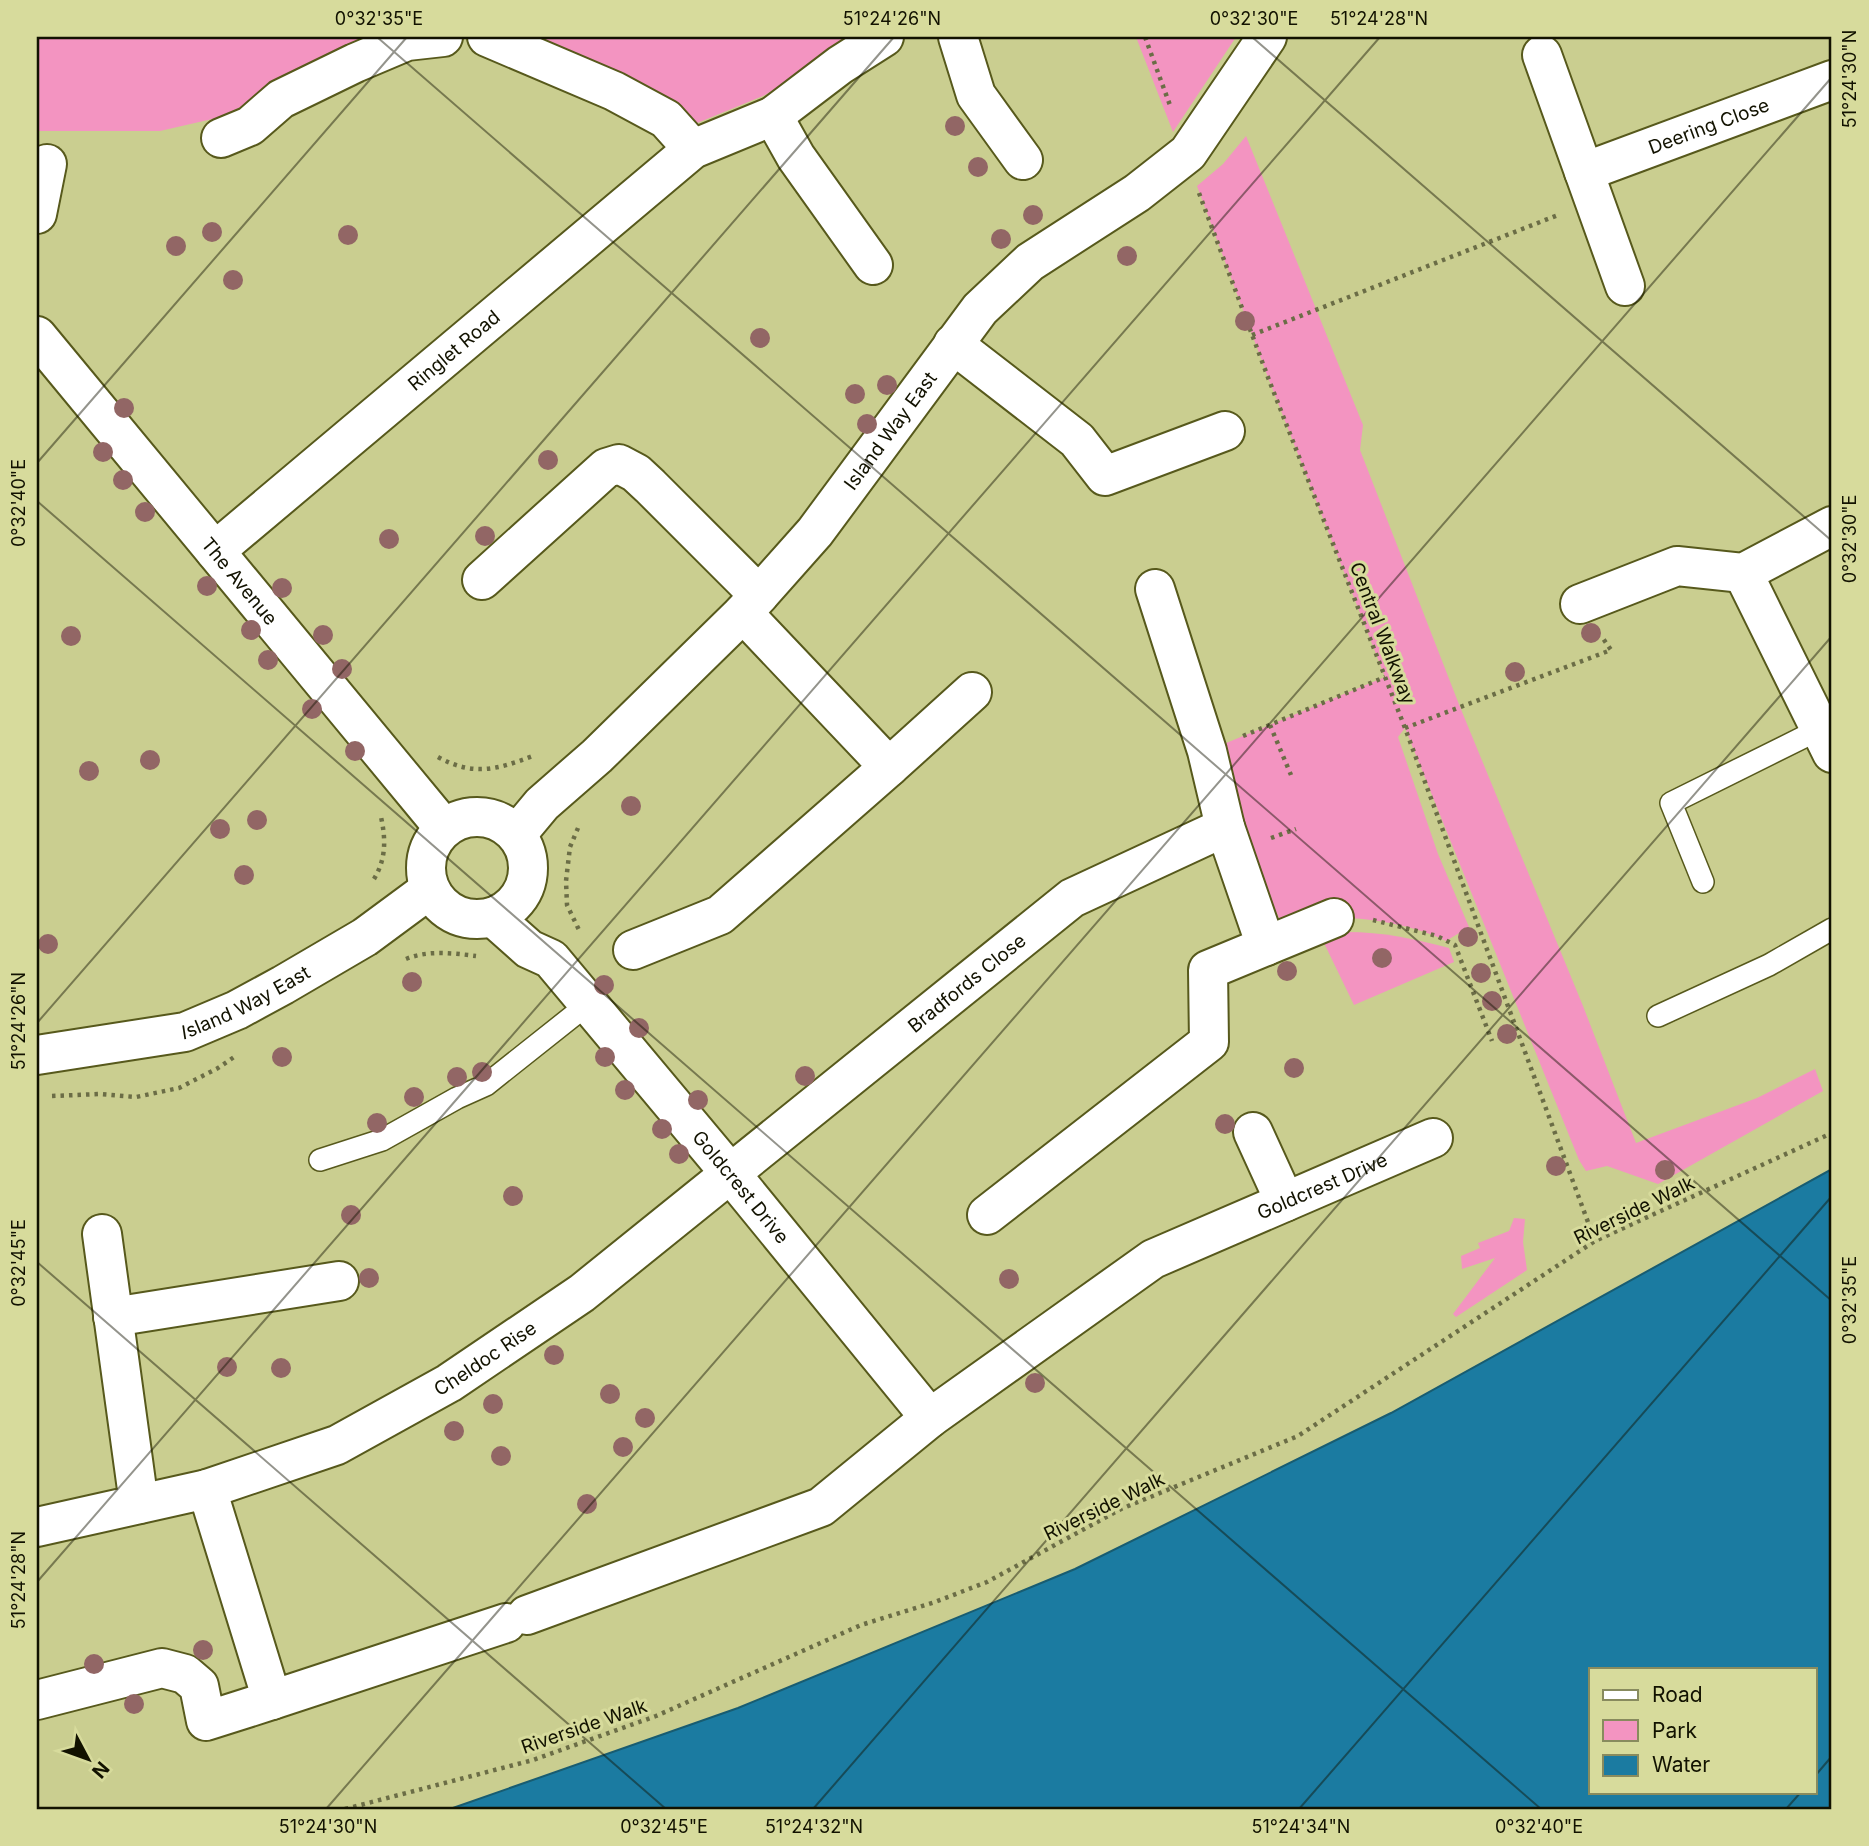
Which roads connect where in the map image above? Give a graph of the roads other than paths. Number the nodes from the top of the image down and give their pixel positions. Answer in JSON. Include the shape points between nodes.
{"nodes":[{"id":1,"x":443,"y":37,"type":"edge"},
{"id":2,"x":487,"y":37,"type":"edge"},
{"id":3,"x":884,"y":37,"type":"edge"},
{"id":4,"x":958,"y":37,"type":"edge"},
{"id":5,"x":1267,"y":37,"type":"edge"},
{"id":6,"x":1542,"y":55,"type":"dead end"},
{"id":7,"x":1832,"y":79,"type":"edge"},
{"id":8,"x":774,"y":116,"type":"junction"},
{"id":9,"x":221,"y":138,"type":"dead end"},
{"id":10,"x":693,"y":149,"type":"junction"},
{"id":11,"x":1023,"y":160,"type":"dead end"},
{"id":12,"x":47,"y":164,"type":"dead end"},
{"id":13,"x":1589,"y":186,"type":"junction"},
{"id":14,"x":37,"y":214,"type":"edge"},
{"id":15,"x":873,"y":265,"type":"dead end"},
{"id":16,"x":1625,"y":286,"type":"dead end"},
{"id":17,"x":37,"y":336,"type":"edge"},
{"id":18,"x":953,"y":344,"type":"junction"},
{"id":19,"x":1225,"y":431,"type":"dead end"},
{"id":20,"x":1832,"y":526,"type":"edge"},
{"id":21,"x":215,"y":551,"type":"junction"},
{"id":22,"x":1743,"y":573,"type":"junction"},
{"id":23,"x":481,"y":580,"type":"dead end"},
{"id":24,"x":1155,"y":589,"type":"dead end"},
{"id":25,"x":751,"y":604,"type":"junction"},
{"id":26,"x":1580,"y":604,"type":"road end"},
{"id":27,"x":972,"y":692,"type":"dead end"},
{"id":28,"x":1826,"y":741,"type":"edge"},
{"id":29,"x":890,"y":767,"type":"junction"},
{"id":30,"x":1225,"y":827,"type":"junction"},
{"id":31,"x":444,"y":828,"type":"junction"},
{"id":32,"x":517,"y":834,"type":"junction"},
{"id":33,"x":1703,"y":882,"type":"dead end"},
{"id":34,"x":524,"y":888,"type":"junction"},
{"id":35,"x":430,"y":889,"type":"junction"},
{"id":36,"x":493,"y":917,"type":"junction"},
{"id":37,"x":1334,"y":918,"type":"road end"},
{"id":38,"x":1832,"y":929,"type":"edge"},
{"id":39,"x":1266,"y":946,"type":"junction"},
{"id":40,"x":633,"y":950,"type":"dead end"},
{"id":41,"x":551,"y":959,"type":"junction"},
{"id":42,"x":588,"y":1004,"type":"junction"},
{"id":43,"x":1658,"y":1016,"type":"dead end"},
{"id":44,"x":37,"y":1055,"type":"edge"},
{"id":45,"x":1253,"y":1132,"type":"dead end"},
{"id":46,"x":1433,"y":1138,"type":"dead end"},
{"id":47,"x":320,"y":1160,"type":"dead end"},
{"id":48,"x":730,"y":1172,"type":"junction"},
{"id":49,"x":1285,"y":1202,"type":"junction"},
{"id":50,"x":987,"y":1214,"type":"dead end"},
{"id":51,"x":102,"y":1234,"type":"dead end"},
{"id":52,"x":339,"y":1281,"type":"dead end"},
{"id":53,"x":113,"y":1317,"type":"junction"},
{"id":54,"x":930,"y":1418,"type":"junction"},
{"id":55,"x":207,"y":1489,"type":"junction"},
{"id":56,"x":139,"y":1504,"type":"junction"},
{"id":57,"x":37,"y":1527,"type":"edge"},
{"id":58,"x":37,"y":1700,"type":"edge"},
{"id":59,"x":272,"y":1700,"type":"junction"}],
"edges":[{"from":1,"to":9,"type":"street","via":[[407,41],[355,63],[281,99],[250,125]]},
{"from":2,"to":10,"type":"street","via":[[614,91],[666,119]]},
{"from":3,"to":8,"type":"street","name":"Ringlet Road"},
{"from":4,"to":11,"type":"street","via":[[976,95]]},
{"from":5,"to":18,"type":"street","name":"Island Way East","via":[[1188,153],[1030,262],[980,309]]},
{"from":6,"to":13,"type":"street"},
{"from":7,"to":13,"type":"street","name":"Deering Close"},
{"from":8,"to":10,"type":"street","name":"Ringlet Road"},
{"from":8,"to":15,"type":"street","via":[[796,158]]},
{"from":10,"to":21,"type":"street","name":"Ringlet Road"},
{"from":12,"to":14,"type":"street"},
{"from":13,"to":16,"type":"street"},
{"from":17,"to":21,"type":"street","name":"The Avenue"},
{"from":18,"to":19,"type":"street","via":[[1077,440],[1105,476]]},
{"from":18,"to":25,"type":"street","name":"Island Way East","via":[[815,532]]},
{"from":20,"to":22,"type":"street"},
{"from":21,"to":31,"type":"street","name":"The Avenue"},
{"from":22,"to":26,"type":"street","via":[[1677,566]]},
{"from":22,"to":28,"type":"street"},
{"from":23,"to":25,"type":"street","via":[[606,468],[619,464],[650,486]]},
{"from":24,"to":30,"type":"street","via":[[1207,751]]},
{"from":25,"to":29,"type":"street"},
{"from":25,"to":32,"type":"street","name":"Island Way East","via":[[597,756],[542,803]]},
{"from":27,"to":29,"type":"street"},
{"from":28,"to":33,"type":"lane","via":[[1671,803]]},
{"from":29,"to":40,"type":"street","via":[[720,915]]},
{"from":30,"to":39,"type":"street"},
{"from":30,"to":48,"type":"street","name":"Bradfords Close","via":[[1072,898]]},
{"from":31,"to":32,"type":"street","via":[[474,816],[490,817]]},
{"from":31,"to":35,"type":"street","via":[[427,856]]},
{"from":32,"to":34,"type":"street","via":[[529,864]]},
{"from":34,"to":36,"type":"street","via":[[510,908]]},
{"from":34,"to":41,"type":"street","name":"Goldcrest Drive"},
{"from":35,"to":36,"type":"street","via":[[450,912],[465,918]]},
{"from":35,"to":44,"type":"street","name":"Island Way East","via":[[365,937],[283,985],[185,1032]]},
{"from":36,"to":41,"type":"street","name":"Goldcrest Drive","via":[[529,949]]},
{"from":37,"to":39,"type":"street"},
{"from":38,"to":43,"type":"lane","via":[[1769,965]]},
{"from":39,"to":50,"type":"street","via":[[1208,970],[1209,1042]]},
{"from":41,"to":42,"type":"street","name":"Goldcrest Drive"},
{"from":42,"to":47,"type":"lane","via":[[486,1084],[382,1140]]},
{"from":42,"to":48,"type":"street","name":"Goldcrest Drive"},
{"from":45,"to":49,"type":"street"},
{"from":46,"to":49,"type":"street","name":"Goldcrest Drive"},
{"from":48,"to":54,"type":"street","name":"Goldcrest Drive"},
{"from":48,"to":55,"type":"street","name":"Cheldoc Rise","via":[[582,1293],[449,1383],[337,1445]]},
{"from":49,"to":54,"type":"street","name":"Goldcrest Drive","via":[[1153,1259]]},
{"from":51,"to":53,"type":"street"},
{"from":52,"to":53,"type":"street"},
{"from":53,"to":56,"type":"street"},
{"from":54,"to":59,"type":"street","name":"Goldcrest Drive","via":[[821,1507],[517,1619]]},
{"from":55,"to":56,"type":"street","name":"Cheldoc Rise"},
{"from":55,"to":59,"type":"street"},
{"from":56,"to":57,"type":"street","name":"Cheldoc Rise"},
{"from":58,"to":59,"type":"street","via":[[162,1668],[185,1674],[199,1686],[206,1721]]}]}
